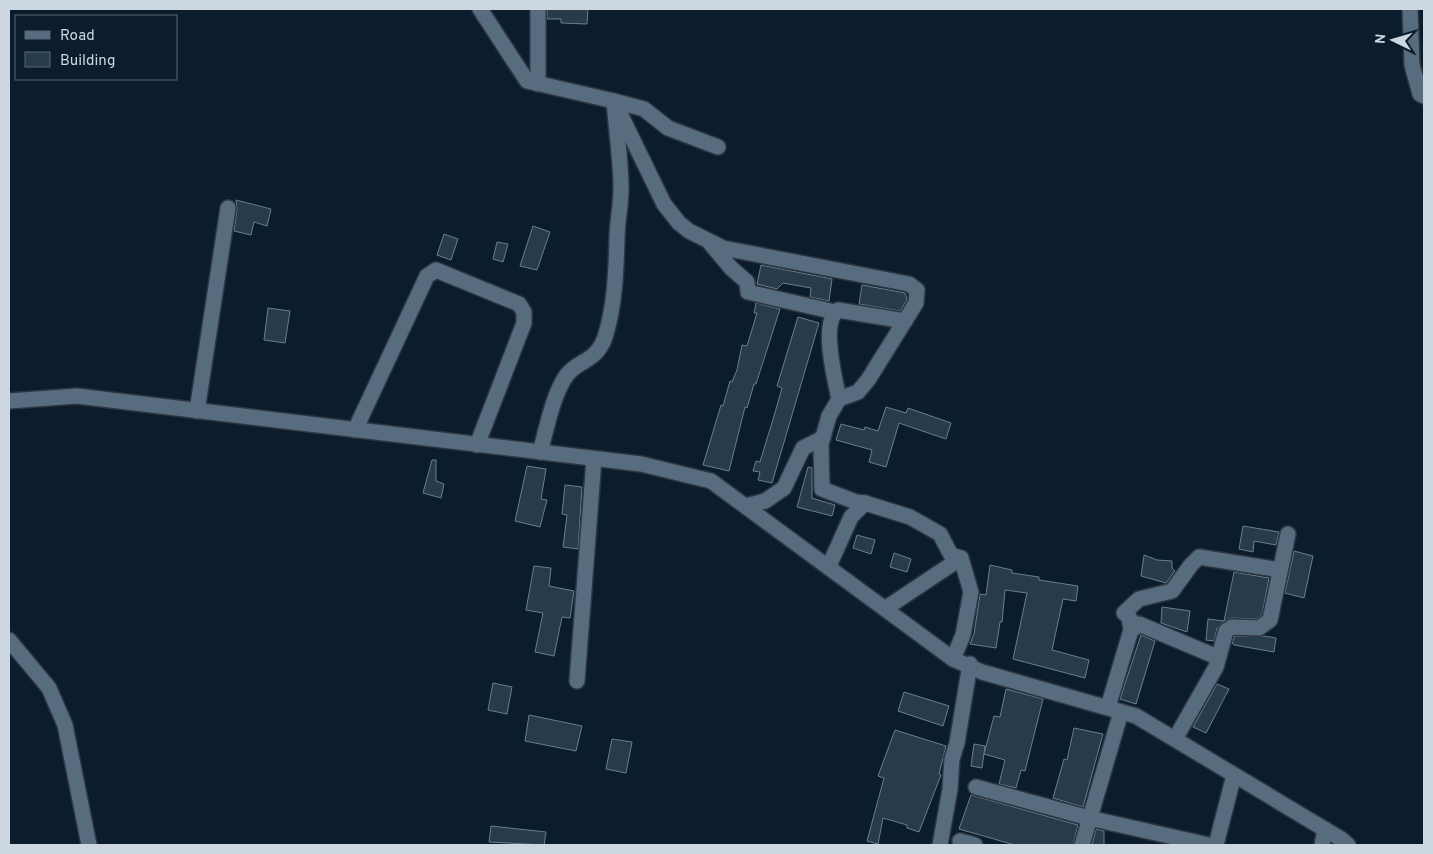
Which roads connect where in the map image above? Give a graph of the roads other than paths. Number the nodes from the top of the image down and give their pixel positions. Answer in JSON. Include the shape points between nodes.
{"nodes":[{"id":1,"x":480,"y":9,"type":"edge"},
{"id":2,"x":538,"y":9,"type":"edge"},
{"id":3,"x":1410,"y":9,"type":"edge"},
{"id":4,"x":538,"y":84,"type":"junction"},
{"id":5,"x":1424,"y":96,"type":"edge"},
{"id":6,"x":614,"y":101,"type":"junction"},
{"id":7,"x":718,"y":147,"type":"dead end"},
{"id":8,"x":228,"y":208,"type":"dead end"},
{"id":9,"x":709,"y":242,"type":"junction"},
{"id":10,"x":835,"y":312,"type":"junction"},
{"id":11,"x":905,"y":321,"type":"junction"},
{"id":12,"x":839,"y":399,"type":"junction"},
{"id":13,"x":9,"y":400,"type":"edge"},
{"id":14,"x":197,"y":411,"type":"junction"},
{"id":15,"x":355,"y":430,"type":"junction"},
{"id":16,"x":823,"y":438,"type":"junction"},
{"id":17,"x":477,"y":445,"type":"junction"},
{"id":18,"x":540,"y":452,"type":"junction"},
{"id":19,"x":594,"y":459,"type":"junction"},
{"id":20,"x":865,"y":504,"type":"junction"},
{"id":21,"x":746,"y":506,"type":"junction"},
{"id":22,"x":1288,"y":534,"type":"dead end"},
{"id":23,"x":962,"y":558,"type":"junction"},
{"id":24,"x":829,"y":566,"type":"junction"},
{"id":25,"x":1280,"y":570,"type":"junction"},
{"id":26,"x":886,"y":608,"type":"junction"},
{"id":27,"x":1129,"y":618,"type":"junction"},
{"id":28,"x":9,"y":640,"type":"edge"},
{"id":29,"x":1217,"y":657,"type":"junction"},
{"id":30,"x":953,"y":658,"type":"junction"},
{"id":31,"x":970,"y":664,"type":"junction"},
{"id":32,"x":577,"y":681,"type":"dead end"},
{"id":33,"x":1114,"y":710,"type":"junction"},
{"id":34,"x":1175,"y":739,"type":"junction"},
{"id":35,"x":1234,"y":775,"type":"junction"},
{"id":36,"x":976,"y":787,"type":"dead end"},
{"id":37,"x":1089,"y":818,"type":"junction"},
{"id":38,"x":1326,"y":829,"type":"junction"},
{"id":39,"x":960,"y":841,"type":"dead end"},
{"id":40,"x":89,"y":845,"type":"edge"},
{"id":41,"x":940,"y":845,"type":"edge"},
{"id":42,"x":975,"y":845,"type":"edge"},
{"id":43,"x":1082,"y":845,"type":"edge"},
{"id":44,"x":1209,"y":845,"type":"edge"},
{"id":45,"x":1216,"y":845,"type":"edge"},
{"id":46,"x":1322,"y":845,"type":"edge"},
{"id":47,"x":1348,"y":845,"type":"edge"}],
"edges":[{"from":1,"to":4,"type":"street","via":[[527,81]]},
{"from":2,"to":4,"type":"street"},
{"from":3,"to":5,"type":"street","via":[[1412,65],[1420,94]]},
{"from":4,"to":6,"type":"street"},
{"from":6,"to":7,"type":"street","via":[[644,110],[668,128]]},
{"from":6,"to":9,"type":"street","via":[[664,204],[679,223]]},
{"from":6,"to":18,"type":"street","via":[[621,190],[616,272],[604,338],[595,355],[566,376]]},
{"from":8,"to":14,"type":"street"},
{"from":9,"to":10,"type":"street","via":[[747,282],[748,292]]},
{"from":9,"to":11,"type":"street","via":[[723,248],[909,284],[917,290],[917,296]]},
{"from":10,"to":11,"type":"street"},
{"from":10,"to":12,"type":"street","via":[[828,326]]},
{"from":11,"to":12,"type":"street","via":[[858,392]]},
{"from":12,"to":16,"type":"street","via":[[829,416]]},
{"from":13,"to":14,"type":"street","via":[[77,396]]},
{"from":14,"to":15,"type":"street"},
{"from":15,"to":17,"type":"street"},
{"from":15,"to":17,"type":"street","via":[[426,276],[436,270],[520,304],[524,312],[524,323]]},
{"from":16,"to":20,"type":"street","via":[[822,489]]},
{"from":16,"to":21,"type":"street","via":[[803,448],[784,488],[765,501]]},
{"from":17,"to":18,"type":"street"},
{"from":18,"to":19,"type":"street"},
{"from":19,"to":21,"type":"street","via":[[642,464],[711,481]]},
{"from":19,"to":32,"type":"street"},
{"from":20,"to":23,"type":"street","via":[[910,518],[940,534],[951,555]]},
{"from":20,"to":24,"type":"street","via":[[851,517]]},
{"from":21,"to":24,"type":"street"},
{"from":22,"to":25,"type":"street"},
{"from":23,"to":26,"type":"street"},
{"from":23,"to":30,"type":"street","via":[[971,592],[963,634]]},
{"from":24,"to":26,"type":"street"},
{"from":25,"to":27,"type":"street","via":[[1199,557],[1172,591],[1139,599],[1124,613]]},
{"from":25,"to":29,"type":"street","via":[[1268,623],[1259,628],[1232,627],[1226,632]]},
{"from":26,"to":30,"type":"street"},
{"from":27,"to":29,"type":"street","via":[[1135,628],[1138,624]]},
{"from":27,"to":33,"type":"street","via":[[1131,630]]},
{"from":28,"to":40,"type":"street","via":[[49,688],[65,725]]},
{"from":29,"to":34,"type":"street","via":[[1216,667]]},
{"from":30,"to":31,"type":"street"},
{"from":31,"to":33,"type":"street","via":[[982,672]]},
{"from":31,"to":41,"type":"street"},
{"from":33,"to":34,"type":"street","via":[[1136,716]]},
{"from":33,"to":37,"type":"street"},
{"from":34,"to":35,"type":"street"},
{"from":35,"to":38,"type":"street"},
{"from":35,"to":45,"type":"street"},
{"from":36,"to":37,"type":"street"},
{"from":37,"to":43,"type":"street"},
{"from":37,"to":44,"type":"street"},
{"from":38,"to":46,"type":"street"},
{"from":38,"to":47,"type":"street"},
{"from":39,"to":42,"type":"street"}]}
